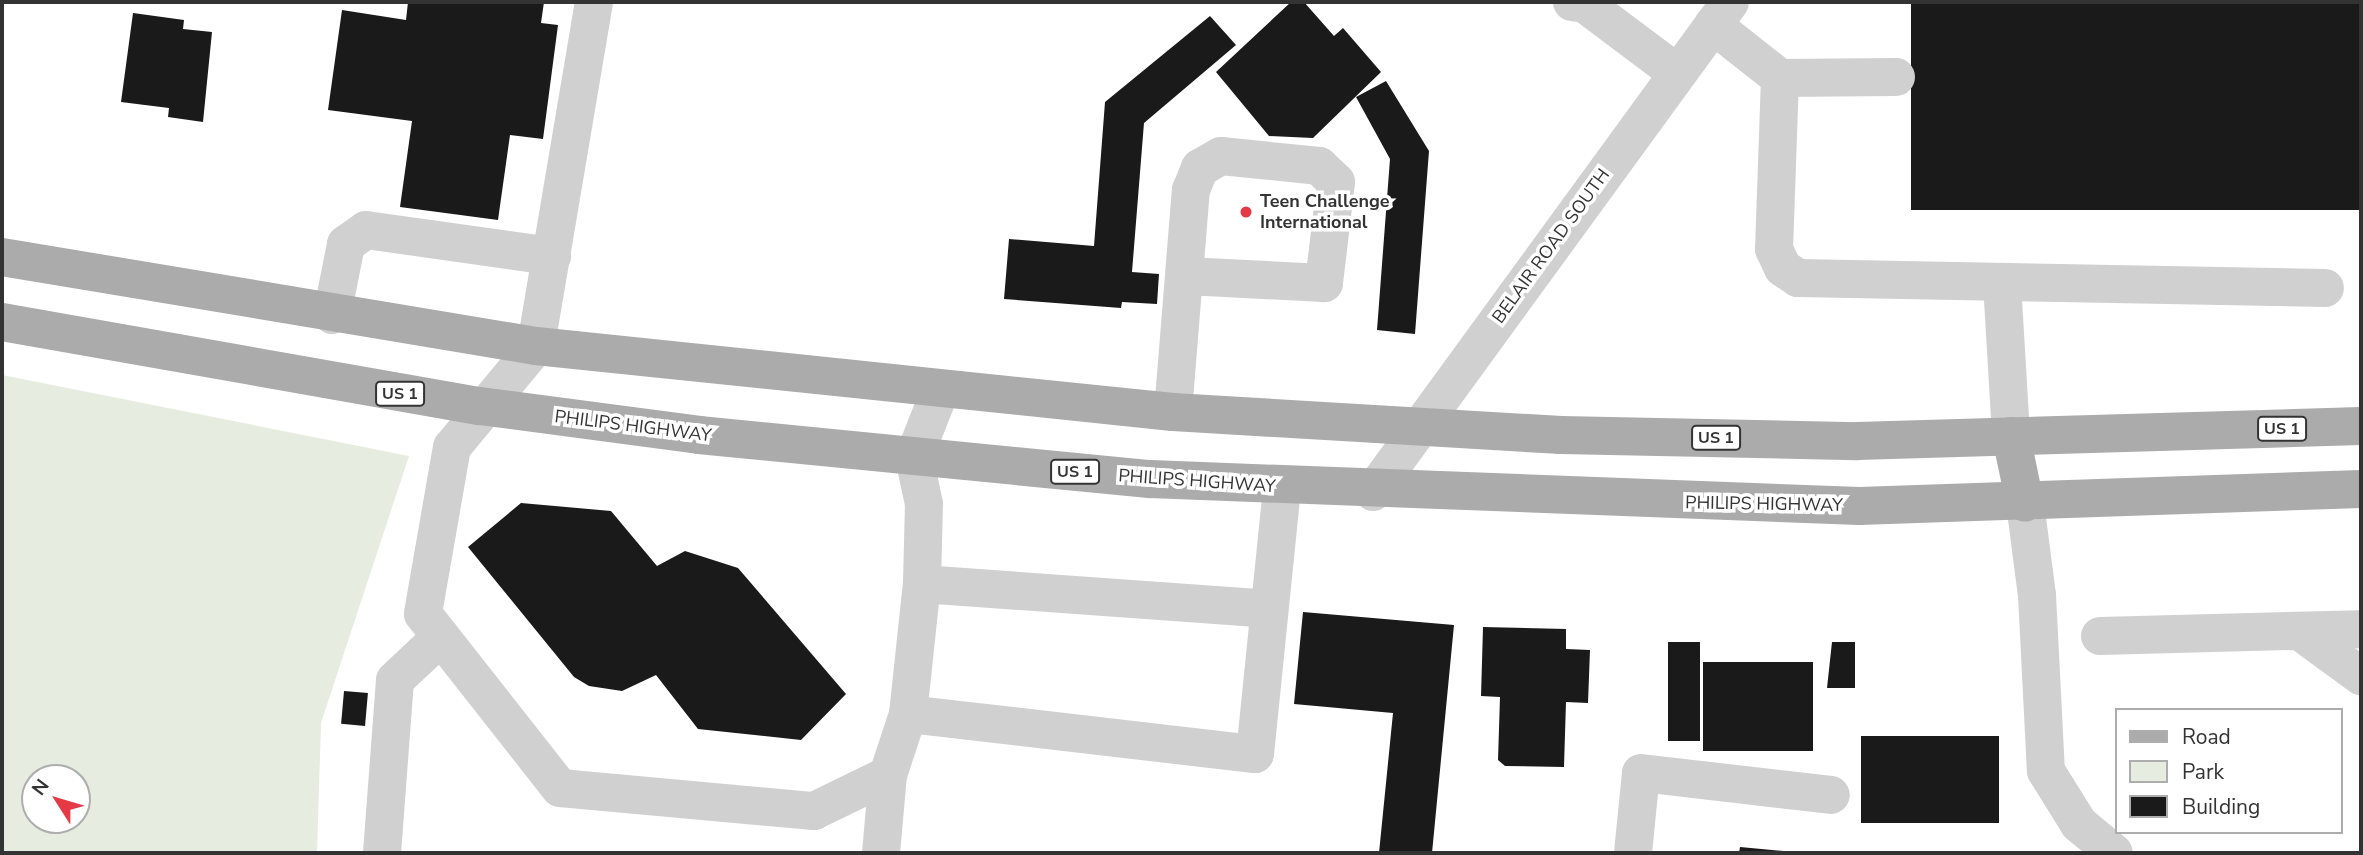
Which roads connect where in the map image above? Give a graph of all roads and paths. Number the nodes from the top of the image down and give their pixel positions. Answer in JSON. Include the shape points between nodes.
{"nodes":[{"id":1,"x":594,"y":2,"type":"edge"},
{"id":2,"x":1581,"y":3,"type":"edge"},
{"id":3,"x":1721,"y":13,"type":"edge"},
{"id":4,"x":1677,"y":73,"type":"junction"},
{"id":5,"x":1896,"y":77,"type":"dead end"},
{"id":6,"x":1780,"y":78,"type":"junction"},
{"id":7,"x":552,"y":256,"type":"junction"},
{"id":8,"x":2,"y":257,"type":"edge"},
{"id":9,"x":1186,"y":276,"type":"junction"},
{"id":10,"x":2002,"y":283,"type":"junction"},
{"id":11,"x":2325,"y":288,"type":"dead end"},
{"id":12,"x":332,"y":315,"type":"junction"},
{"id":13,"x":2,"y":323,"type":"edge"},
{"id":14,"x":536,"y":346,"type":"junction"},
{"id":15,"x":940,"y":391,"type":"junction"},
{"id":16,"x":480,"y":406,"type":"junction"},
{"id":17,"x":1173,"y":412,"type":"junction"},
{"id":18,"x":1420,"y":426,"type":"junction"},
{"id":19,"x":2361,"y":426,"type":"edge"},
{"id":20,"x":2011,"y":436,"type":"junction"},
{"id":21,"x":914,"y":457,"type":"junction"},
{"id":22,"x":1282,"y":486,"type":"junction"},
{"id":23,"x":2361,"y":489,"type":"edge"},
{"id":24,"x":1373,"y":492,"type":"junction"},
{"id":25,"x":2025,"y":503,"type":"junction"},
{"id":26,"x":922,"y":584,"type":"junction"},
{"id":27,"x":1268,"y":610,"type":"junction"},
{"id":28,"x":2361,"y":629,"type":"edge"},
{"id":29,"x":2299,"y":631,"type":"junction"},
{"id":30,"x":2100,"y":636,"type":"dead end"},
{"id":31,"x":441,"y":638,"type":"junction"},
{"id":32,"x":2361,"y":676,"type":"edge"},
{"id":33,"x":908,"y":715,"type":"junction"},
{"id":34,"x":888,"y":775,"type":"junction"},
{"id":35,"x":1831,"y":795,"type":"dead end"},
{"id":36,"x":382,"y":853,"type":"edge"},
{"id":37,"x":881,"y":853,"type":"edge"},
{"id":38,"x":1633,"y":853,"type":"edge"},
{"id":39,"x":2114,"y":853,"type":"edge"}],
"edges":[{"from":1,"to":7,"type":"street"},
{"from":2,"to":4,"type":"street"},
{"from":3,"to":4,"type":"street","name":"BELAIR ROAD SOUTH"},
{"from":3,"to":6,"type":"street"},
{"from":4,"to":18,"type":"street","name":"BELAIR ROAD SOUTH"},
{"from":5,"to":6,"type":"street"},
{"from":6,"to":10,"type":"street","via":[[1774,249],[1783,268],[1807,281]]},
{"from":7,"to":12,"type":"street","via":[[366,230],[346,244]]},
{"from":7,"to":14,"type":"street"},
{"from":8,"to":12,"type":"main road","number":"US 1"},
{"from":9,"to":9,"type":"street","via":[[1191,190],[1200,168],[1221,156],[1319,166],[1336,182],[1324,283]]},
{"from":9,"to":17,"type":"street"},
{"from":10,"to":11,"type":"street"},
{"from":10,"to":20,"type":"street"},
{"from":12,"to":14,"type":"main road","number":"US 1"},
{"from":13,"to":16,"type":"main road","name":"PHILIPS HIGHWAY","number":"US 1"},
{"from":14,"to":15,"type":"main road","number":"US 1"},
{"from":14,"to":16,"type":"street"},
{"from":15,"to":17,"type":"main road","number":"US 1"},
{"from":15,"to":21,"type":"street"},
{"from":16,"to":21,"type":"main road","name":"PHILIPS HIGHWAY","number":"US 1"},
{"from":16,"to":31,"type":"street","via":[[452,447],[422,614]]},
{"from":17,"to":18,"type":"main road","number":"US 1"},
{"from":18,"to":20,"type":"main road","number":"US 1","via":[[1710,438]]},
{"from":18,"to":24,"type":"street","name":"BELAIR ROAD SOUTH"},
{"from":19,"to":20,"type":"main road","number":"US 1"},
{"from":20,"to":25,"type":"main road"},
{"from":21,"to":22,"type":"main road","name":"PHILIPS HIGHWAY","number":"US 1"},
{"from":21,"to":26,"type":"street","via":[[924,504]]},
{"from":22,"to":24,"type":"main road","name":"PHILIPS HIGHWAY","number":"US 1"},
{"from":22,"to":27,"type":"street"},
{"from":23,"to":25,"type":"main road","name":"PHILIPS HIGHWAY","number":"US 1"},
{"from":24,"to":25,"type":"main road","name":"PHILIPS HIGHWAY","number":"US 1","via":[[1859,506]]},
{"from":25,"to":39,"type":"street","via":[[2037,595],[2046,771],[2079,824]]},
{"from":26,"to":27,"type":"street"},
{"from":26,"to":33,"type":"street"},
{"from":27,"to":33,"type":"street","via":[[1255,754]]},
{"from":28,"to":29,"type":"street"},
{"from":29,"to":30,"type":"street"},
{"from":29,"to":32,"type":"street"},
{"from":31,"to":34,"type":"street","via":[[560,788],[814,811]]},
{"from":31,"to":36,"type":"street","via":[[395,680]]},
{"from":33,"to":34,"type":"street"},
{"from":34,"to":37,"type":"street"},
{"from":35,"to":38,"type":"street","via":[[1641,773]]}]}
